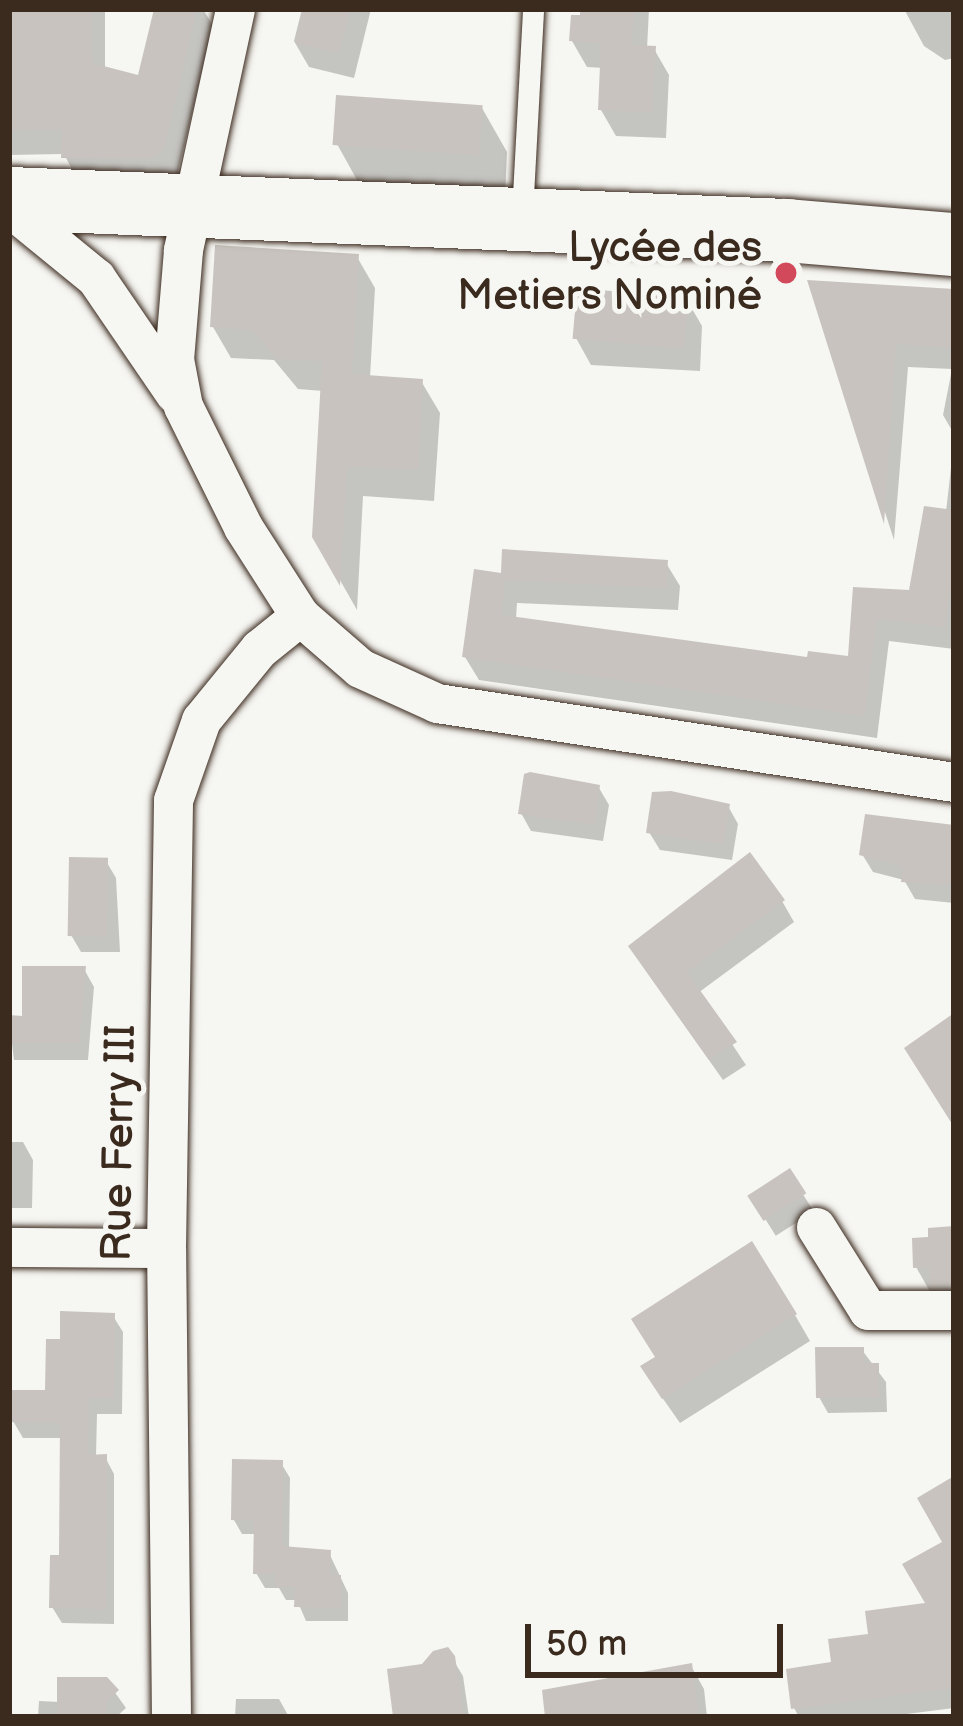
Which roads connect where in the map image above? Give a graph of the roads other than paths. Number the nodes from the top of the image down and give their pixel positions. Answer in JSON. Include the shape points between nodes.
{"nodes":[{"id":1,"x":235,"y":9,"type":"edge"},
{"id":2,"x":533,"y":9,"type":"edge"},
{"id":3,"x":9,"y":198,"type":"edge"},
{"id":4,"x":9,"y":207,"type":"edge"},
{"id":5,"x":192,"y":208,"type":"junction"},
{"id":6,"x":522,"y":220,"type":"junction"},
{"id":7,"x":954,"y":244,"type":"edge"},
{"id":8,"x":183,"y":406,"type":"junction"},
{"id":9,"x":299,"y":616,"type":"junction"},
{"id":10,"x":954,"y":782,"type":"edge"},
{"id":11,"x":816,"y":1227,"type":"dead end"},
{"id":12,"x":9,"y":1246,"type":"edge"},
{"id":13,"x":166,"y":1248,"type":"junction"},
{"id":14,"x":954,"y":1310,"type":"edge"},
{"id":15,"x":171,"y":1717,"type":"edge"}],
"edges":[{"from":1,"to":5,"type":"street"},
{"from":2,"to":6,"type":"lane"},
{"from":3,"to":5,"type":"main road"},
{"from":4,"to":8,"type":"street","via":[[96,278]]},
{"from":5,"to":6,"type":"main road"},
{"from":5,"to":8,"type":"street","via":[[175,319]]},
{"from":6,"to":7,"type":"main road"},
{"from":8,"to":9,"type":"street"},
{"from":9,"to":10,"type":"street","via":[[360,668],[437,703]]},
{"from":9,"to":13,"type":"street","name":"Rue Ferry III","via":[[259,649],[200,721],[173,800]]},
{"from":11,"to":14,"type":"street","via":[[868,1310]]},
{"from":12,"to":13,"type":"street"},
{"from":13,"to":15,"type":"street","name":"Rue Ferry III"}]}
